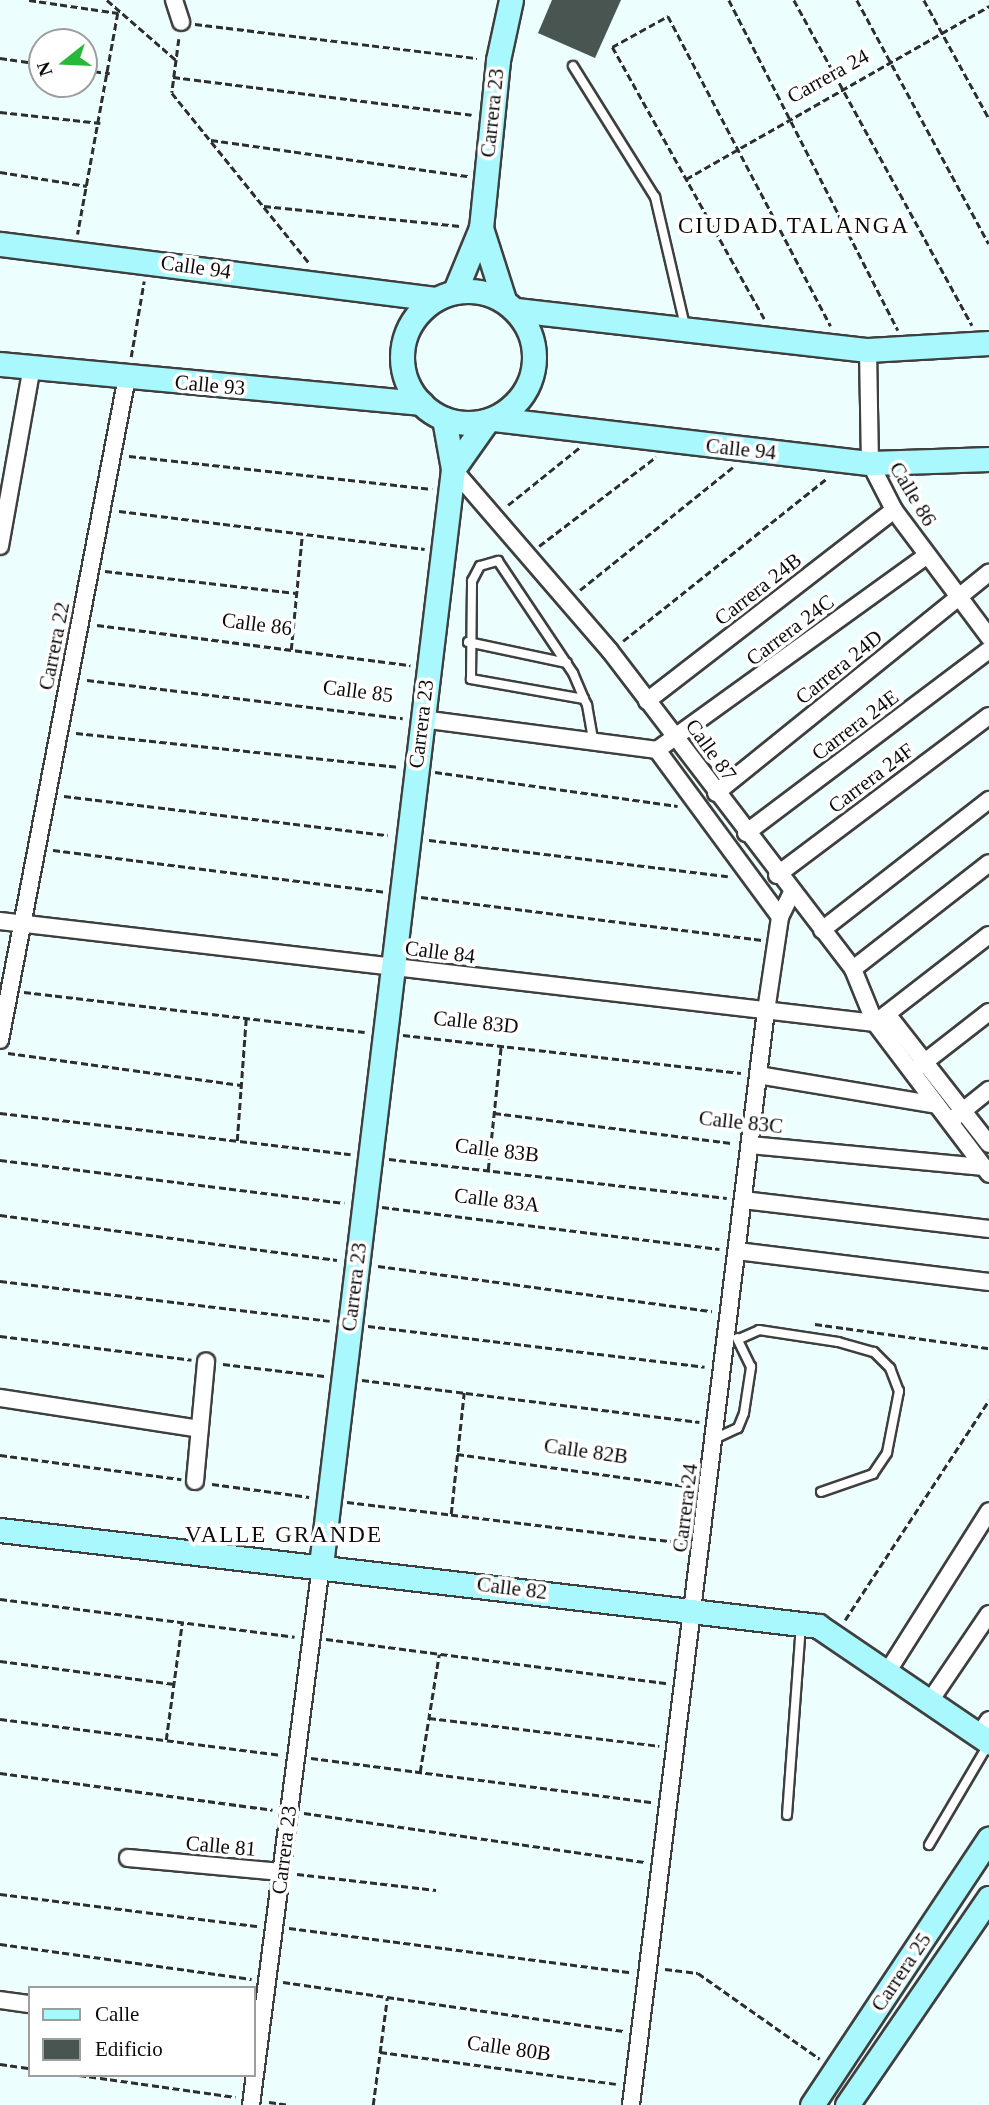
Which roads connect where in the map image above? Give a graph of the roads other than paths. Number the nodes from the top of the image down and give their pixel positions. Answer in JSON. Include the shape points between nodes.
{"nodes":[{"id":1,"x":174,"y":0,"type":"edge"},
{"id":2,"x":186,"y":0,"type":"edge"},
{"id":3,"x":511,"y":0,"type":"edge"},
{"id":4,"x":573,"y":66,"type":"dead end"},
{"id":5,"x":481,"y":228,"type":"junction"},
{"id":6,"x":0,"y":244,"type":"edge"},
{"id":7,"x":456,"y":291,"type":"junction"},
{"id":8,"x":434,"y":299,"type":"junction"},
{"id":9,"x":510,"y":305,"type":"junction"},
{"id":10,"x":685,"y":329,"type":"junction"},
{"id":11,"x":985,"y":343,"type":"edge"},
{"id":12,"x":868,"y":350,"type":"junction"},
{"id":13,"x":0,"y":363,"type":"edge"},
{"id":14,"x":32,"y":367,"type":"junction"},
{"id":15,"x":127,"y":377,"type":"junction"},
{"id":16,"x":421,"y":403,"type":"junction"},
{"id":17,"x":444,"y":419,"type":"junction"},
{"id":18,"x":490,"y":420,"type":"junction"},
{"id":19,"x":989,"y":459,"type":"edge"},
{"id":20,"x":860,"y":462,"type":"junction"},
{"id":21,"x":451,"y":480,"type":"junction"},
{"id":22,"x":894,"y":510,"type":"junction"},
{"id":23,"x":0,"y":546,"type":"edge"},
{"id":24,"x":927,"y":555,"type":"junction"},
{"id":25,"x":989,"y":573,"type":"edge"},
{"id":26,"x":959,"y":597,"type":"junction"},
{"id":27,"x":989,"y":637,"type":"edge"},
{"id":28,"x":468,"y":642,"type":"junction"},
{"id":29,"x":989,"y":650,"type":"edge"},
{"id":30,"x":567,"y":663,"type":"junction"},
{"id":31,"x":584,"y":699,"type":"junction"},
{"id":32,"x":647,"y":701,"type":"junction"},
{"id":33,"x":989,"y":716,"type":"edge"},
{"id":34,"x":422,"y":719,"type":"junction"},
{"id":35,"x":593,"y":739,"type":"junction"},
{"id":36,"x":678,"y":740,"type":"junction"},
{"id":37,"x":649,"y":747,"type":"junction"},
{"id":38,"x":716,"y":793,"type":"junction"},
{"id":39,"x":989,"y":800,"type":"edge"},
{"id":40,"x":746,"y":833,"type":"junction"},
{"id":41,"x":989,"y":863,"type":"edge"},
{"id":42,"x":777,"y":875,"type":"junction"},
{"id":43,"x":792,"y":892,"type":"junction"},
{"id":44,"x":780,"y":917,"type":"junction"},
{"id":45,"x":0,"y":921,"type":"edge"},
{"id":46,"x":22,"y":925,"type":"junction"},
{"id":47,"x":822,"y":930,"type":"junction"},
{"id":48,"x":989,"y":935,"type":"edge"},
{"id":49,"x":392,"y":968,"type":"junction"},
{"id":50,"x":853,"y":969,"type":"junction"},
{"id":51,"x":766,"y":1011,"type":"junction"},
{"id":52,"x":989,"y":1012,"type":"edge"},
{"id":53,"x":881,"y":1019,"type":"junction"},
{"id":54,"x":0,"y":1040,"type":"edge"},
{"id":55,"x":918,"y":1067,"type":"junction"},
{"id":56,"x":758,"y":1075,"type":"junction"},
{"id":57,"x":989,"y":1090,"type":"edge"},
{"id":58,"x":937,"y":1105,"type":"junction"},
{"id":59,"x":956,"y":1116,"type":"junction"},
{"id":60,"x":989,"y":1144,"type":"edge"},
{"id":61,"x":750,"y":1146,"type":"junction"},
{"id":62,"x":986,"y":1171,"type":"edge"},
{"id":63,"x":743,"y":1200,"type":"junction"},
{"id":64,"x":989,"y":1229,"type":"edge"},
{"id":65,"x":737,"y":1251,"type":"junction"},
{"id":66,"x":989,"y":1282,"type":"edge"},
{"id":67,"x":733,"y":1335,"type":"junction"},
{"id":68,"x":206,"y":1362,"type":"road end"},
{"id":69,"x":0,"y":1398,"type":"edge"},
{"id":70,"x":200,"y":1429,"type":"junction"},
{"id":71,"x":715,"y":1431,"type":"junction"},
{"id":72,"x":195,"y":1481,"type":"road end"},
{"id":73,"x":821,"y":1492,"type":"dead end"},
{"id":74,"x":989,"y":1511,"type":"edge"},
{"id":75,"x":0,"y":1530,"type":"edge"},
{"id":76,"x":321,"y":1565,"type":"junction"},
{"id":77,"x":694,"y":1610,"type":"junction"},
{"id":78,"x":989,"y":1614,"type":"edge"},
{"id":79,"x":802,"y":1623,"type":"junction"},
{"id":80,"x":888,"y":1671,"type":"junction"},
{"id":81,"x":930,"y":1701,"type":"junction"},
{"id":82,"x":986,"y":1735,"type":"edge"},
{"id":83,"x":787,"y":1815,"type":"dead end"},
{"id":84,"x":989,"y":1839,"type":"edge"},
{"id":85,"x":929,"y":1845,"type":"dead end"},
{"id":86,"x":128,"y":1858,"type":"dead end"},
{"id":87,"x":281,"y":1872,"type":"junction"},
{"id":88,"x":989,"y":1898,"type":"edge"},
{"id":89,"x":0,"y":2000,"type":"edge"},
{"id":90,"x":28,"y":2004,"type":"edge"},
{"id":91,"x":256,"y":2064,"type":"edge"},
{"id":92,"x":254,"y":2077,"type":"edge"},
{"id":93,"x":251,"y":2102,"type":"edge"},
{"id":94,"x":631,"y":2105,"type":"edge"},
{"id":95,"x":812,"y":2105,"type":"edge"},
{"id":96,"x":846,"y":2105,"type":"edge"}],
"edges":[{"from":1,"to":2,"type":"street","via":[[181,22]]},
{"from":3,"to":5,"type":"street","name":"Carrera 23","via":[[498,60]]},
{"from":4,"to":10,"type":"lane","via":[[655,197]]},
{"from":5,"to":7,"type":"street","name":"Carrera 23"},
{"from":5,"to":9,"type":"street","name":"Carrera 23"},
{"from":6,"to":8,"type":"street","name":"Calle 94"},
{"from":7,"to":8,"type":"street"},
{"from":7,"to":9,"type":"street"},
{"from":8,"to":16,"type":"street","via":[[416,315],[403,348],[407,383]]},
{"from":9,"to":10,"type":"street"},
{"from":9,"to":18,"type":"street","via":[[534,348],[534,370],[512,407]]},
{"from":10,"to":12,"type":"street"},
{"from":11,"to":12,"type":"street"},
{"from":12,"to":20,"type":"street","name":"Calle 86"},
{"from":13,"to":14,"type":"street","name":"Calle 93"},
{"from":14,"to":15,"type":"street","name":"Calle 93"},
{"from":14,"to":23,"type":"street"},
{"from":15,"to":16,"type":"street","name":"Calle 93"},
{"from":15,"to":46,"type":"street","name":"Carrera 22"},
{"from":16,"to":17,"type":"street"},
{"from":17,"to":18,"type":"street"},
{"from":17,"to":21,"type":"street","name":"Carrera 23"},
{"from":18,"to":20,"type":"street","name":"Calle 94"},
{"from":18,"to":21,"type":"street","name":"Carrera 23"},
{"from":19,"to":20,"type":"street","name":"Calle 94"},
{"from":20,"to":22,"type":"street","name":"Calle 86"},
{"from":21,"to":32,"type":"street","name":"Calle 87","via":[[494,516]]},
{"from":21,"to":34,"type":"street","name":"Carrera 23"},
{"from":22,"to":24,"type":"street","name":"Calle 86"},
{"from":22,"to":32,"type":"street","name":"Carrera 24B"},
{"from":24,"to":26,"type":"street","name":"Calle 86"},
{"from":24,"to":36,"type":"street","name":"Carrera 24C"},
{"from":25,"to":26,"type":"street","name":"Carrera 24D"},
{"from":26,"to":27,"type":"street","name":"Calle 86"},
{"from":26,"to":38,"type":"street","name":"Carrera 24D"},
{"from":28,"to":30,"type":"lane"},
{"from":28,"to":30,"type":"lane","via":[[472,581],[480,566],[498,561]]},
{"from":28,"to":31,"type":"lane","via":[[467,672],[477,683]]},
{"from":29,"to":40,"type":"street","name":"Carrera 24E"},
{"from":30,"to":31,"type":"lane"},
{"from":31,"to":35,"type":"lane"},
{"from":32,"to":36,"type":"street","name":"Calle 87"},
{"from":33,"to":42,"type":"street","name":"Carrera 24F"},
{"from":34,"to":35,"type":"street"},
{"from":34,"to":49,"type":"street","name":"Carrera 23"},
{"from":35,"to":37,"type":"street"},
{"from":36,"to":37,"type":"street","name":"Carrera 24C"},
{"from":36,"to":38,"type":"street","name":"Calle 87"},
{"from":37,"to":44,"type":"street"},
{"from":38,"to":40,"type":"street","name":"Calle 87"},
{"from":39,"to":47,"type":"street"},
{"from":40,"to":42,"type":"street","name":"Calle 87"},
{"from":41,"to":50,"type":"street"},
{"from":42,"to":43,"type":"street","name":"Calle 87"},
{"from":43,"to":44,"type":"street","name":"Carrera 24"},
{"from":43,"to":47,"type":"street","name":"Calle 87"},
{"from":44,"to":51,"type":"street","name":"Carrera 24"},
{"from":45,"to":46,"type":"street","name":"Calle 84"},
{"from":46,"to":49,"type":"street","name":"Calle 84"},
{"from":46,"to":54,"type":"street","name":"Carrera 22"},
{"from":47,"to":50,"type":"street","name":"Calle 87"},
{"from":48,"to":53,"type":"street"},
{"from":49,"to":51,"type":"street","name":"Calle 84"},
{"from":49,"to":76,"type":"street","name":"Carrera 23"},
{"from":50,"to":53,"type":"street","name":"Calle 87"},
{"from":51,"to":53,"type":"street","name":"Calle 84"},
{"from":51,"to":56,"type":"street","name":"Carrera 24"},
{"from":52,"to":55,"type":"street"},
{"from":53,"to":55,"type":"street","name":"Calle 87"},
{"from":55,"to":58,"type":"street"},
{"from":55,"to":59,"type":"street"},
{"from":56,"to":58,"type":"street"},
{"from":56,"to":61,"type":"street","name":"Carrera 24"},
{"from":57,"to":59,"type":"street"},
{"from":58,"to":59,"type":"street"},
{"from":59,"to":60,"type":"street"},
{"from":59,"to":62,"type":"street"},
{"from":61,"to":62,"type":"street","name":"Calle 83C"},
{"from":61,"to":63,"type":"street","name":"Carrera 24"},
{"from":63,"to":64,"type":"street"},
{"from":63,"to":65,"type":"street","name":"Carrera 24"},
{"from":65,"to":66,"type":"street"},
{"from":65,"to":67,"type":"street","name":"Carrera 24","via":[[730,1313]]},
{"from":67,"to":71,"type":"street","name":"Carrera 24","via":[[723,1369]]},
{"from":67,"to":71,"type":"lane","via":[[751,1367],[744,1413],[738,1429]]},
{"from":67,"to":73,"type":"lane","via":[[759,1330],[838,1342],[874,1352],[890,1368],[899,1391],[887,1453],[873,1475]]},
{"from":68,"to":70,"type":"street"},
{"from":69,"to":70,"type":"street"},
{"from":70,"to":72,"type":"street"},
{"from":71,"to":77,"type":"street","name":"Carrera 24"},
{"from":74,"to":80,"type":"street"},
{"from":75,"to":76,"type":"street","name":"Calle 82"},
{"from":76,"to":77,"type":"street","name":"Calle 82"},
{"from":76,"to":87,"type":"street","name":"Carrera 23"},
{"from":77,"to":79,"type":"street","name":"Calle 82"},
{"from":77,"to":94,"type":"street","name":"Carrera 24"},
{"from":78,"to":81,"type":"street"},
{"from":79,"to":80,"type":"street","name":"Calle 82","via":[[836,1634]]},
{"from":79,"to":83,"type":"lane"},
{"from":80,"to":81,"type":"street","name":"Calle 82"},
{"from":81,"to":82,"type":"street","name":"Calle 82"},
{"from":82,"to":85,"type":"lane"},
{"from":84,"to":95,"type":"street","name":"Carrera 25"},
{"from":86,"to":87,"type":"street","name":"Calle 81"},
{"from":87,"to":91,"type":"street","name":"Carrera 23"},
{"from":88,"to":96,"type":"street","name":"Carrera 25"},
{"from":89,"to":90,"type":"street"},
{"from":92,"to":93,"type":"street","name":"Carrera 23"}]}
